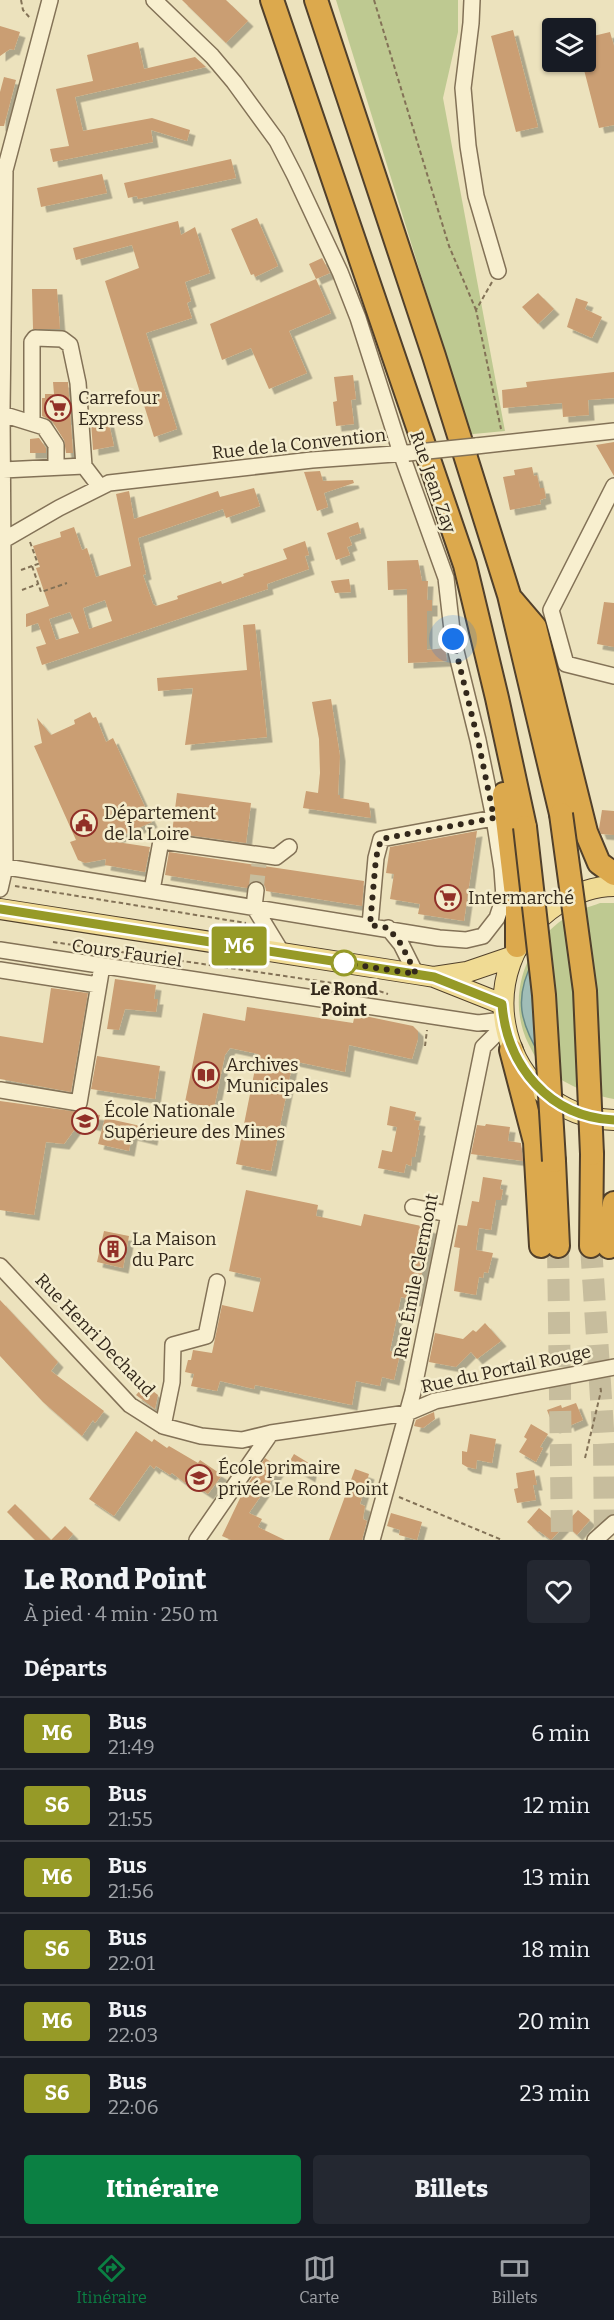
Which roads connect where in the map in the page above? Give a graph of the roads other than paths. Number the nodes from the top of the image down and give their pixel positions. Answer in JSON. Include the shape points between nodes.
{"nodes":[{"id":1,"x":50,"y":0,"type":"edge"},
{"id":2,"x":154,"y":0,"type":"edge"},
{"id":3,"x":272,"y":0,"type":"edge"},
{"id":4,"x":316,"y":0,"type":"edge"},
{"id":5,"x":472,"y":0,"type":"edge"},
{"id":6,"x":498,"y":271,"type":"road end"},
{"id":7,"x":1,"y":411,"type":"edge"},
{"id":8,"x":32,"y":423,"type":"junction"},
{"id":9,"x":614,"y":431,"type":"edge"},
{"id":10,"x":405,"y":453,"type":"junction"},
{"id":11,"x":56,"y":466,"type":"junction"},
{"id":12,"x":84,"y":466,"type":"junction"},
{"id":13,"x":3,"y":470,"type":"junction"},
{"id":14,"x":614,"y":486,"type":"edge"},
{"id":15,"x":100,"y":487,"type":"junction"},
{"id":16,"x":2,"y":541,"type":"junction"},
{"id":17,"x":1,"y":558,"type":"edge"},
{"id":18,"x":465,"y":565,"type":"junction"},
{"id":19,"x":509,"y":595,"type":"junction"},
{"id":20,"x":614,"y":676,"type":"edge"},
{"id":21,"x":494,"y":818,"type":"junction"},
{"id":22,"x":289,"y":847,"type":"dead end"},
{"id":23,"x":2,"y":867,"type":"edge"},
{"id":24,"x":614,"y":874,"type":"edge"},
{"id":25,"x":614,"y":886,"type":"edge"},
{"id":26,"x":0,"y":889,"type":"edge"},
{"id":27,"x":152,"y":890,"type":"junction"},
{"id":28,"x":256,"y":890,"type":"tunnel mouth"},
{"id":29,"x":254,"y":906,"type":"junction"},
{"id":30,"x":0,"y":909,"type":"edge"},
{"id":31,"x":370,"y":925,"type":"junction"},
{"id":32,"x":388,"y":928,"type":"junction"},
{"id":33,"x":0,"y":950,"type":"edge"},
{"id":34,"x":514,"y":952,"type":"junction"},
{"id":35,"x":282,"y":953,"type":"junction"},
{"id":36,"x":102,"y":966,"type":"junction"},
{"id":37,"x":0,"y":970,"type":"edge"},
{"id":38,"x":425,"y":976,"type":"junction"},
{"id":39,"x":98,"y":985,"type":"junction"},
{"id":40,"x":503,"y":1017,"type":"junction"},
{"id":41,"x":512,"y":1050,"type":"junction"},
{"id":42,"x":0,"y":1090,"type":"edge"},
{"id":43,"x":614,"y":1119,"type":"edge"},
{"id":44,"x":614,"y":1203,"type":"edge"},
{"id":45,"x":412,"y":1207,"type":"dead end"},
{"id":46,"x":448,"y":1214,"type":"junction"},
{"id":47,"x":0,"y":1266,"type":"edge"},
{"id":48,"x":217,"y":1282,"type":"dead end"},
{"id":49,"x":614,"y":1367,"type":"edge"},
{"id":50,"x":406,"y":1413,"type":"junction"},
{"id":51,"x":163,"y":1426,"type":"junction"},
{"id":52,"x":271,"y":1433,"type":"junction"},
{"id":53,"x":614,"y":1523,"type":"edge"},
{"id":54,"x":196,"y":1540,"type":"edge"},
{"id":55,"x":372,"y":1540,"type":"edge"},
{"id":56,"x":595,"y":1540,"type":"edge"}],
"edges":[{"from":1,"to":7,"type":"street","via":[[5,170]]},
{"from":2,"to":10,"type":"street","name":"Rue Jean Zay","via":[[212,56],[277,141],[344,281]]},
{"from":3,"to":18,"type":"highway"},
{"from":4,"to":19,"type":"highway"},
{"from":5,"to":6,"type":"street","via":[[463,88],[468,146],[476,196]]},
{"from":7,"to":8,"type":"street"},
{"from":7,"to":13,"type":"street"},
{"from":8,"to":11,"type":"street","via":[[44,427],[56,446]]},
{"from":8,"to":12,"type":"street","via":[[32,342],[35,338],[62,339],[70,345],[78,383]]},
{"from":9,"to":10,"type":"street","name":"Rue de la Convention","bridge":true},
{"from":10,"to":15,"type":"street","name":"Rue de la Convention","via":[[312,460]]},
{"from":10,"to":21,"type":"street","name":"Rue Jean Zay","via":[[446,578],[453,639]]},
{"from":11,"to":12,"type":"street"},
{"from":11,"to":13,"type":"street"},
{"from":12,"to":15,"type":"street"},
{"from":13,"to":16,"type":"street"},
{"from":14,"to":20,"type":"street","via":[[551,610],[566,664]]},
{"from":15,"to":16,"type":"street","name":"Rue de la Convention"},
{"from":16,"to":17,"type":"street"},
{"from":17,"to":23,"type":"street"},
{"from":18,"to":34,"type":"highway","via":[[471,642],[504,793],[517,904]]},
{"from":18,"to":41,"type":"highway","bridge":true,"via":[[525,828],[544,994],[554,1161],[549,1246],[535,1142]]},
{"from":19,"to":24,"type":"highway","via":[[535,627],[586,832],[599,863]]},
{"from":19,"to":44,"type":"highway","bridge":true,"via":[[561,814],[585,991],[600,1246]]},
{"from":21,"to":31,"type":"street","via":[[381,839]]},
{"from":21,"to":32,"type":"street","name":"Rue Jean Zay","via":[[504,897],[497,918],[483,936],[466,940],[439,938]]},
{"from":22,"to":27,"type":"street","via":[[276,857],[259,860],[161,841]]},
{"from":23,"to":26,"type":"street"},
{"from":23,"to":27,"type":"street"},
{"from":25,"to":34,"type":"main road","via":[[565,899],[530,928]]},
{"from":27,"to":29,"type":"street"},
{"from":28,"to":29,"type":"street"},
{"from":29,"to":31,"type":"street"},
{"from":29,"to":35,"type":"street"},
{"from":30,"to":35,"type":"main road","name":"Cours Fauriel"},
{"from":31,"to":32,"type":"street"},
{"from":32,"to":38,"type":"street"},
{"from":33,"to":36,"type":"street","name":"Cours Fauriel"},
{"from":34,"to":38,"type":"main road","name":"Cours Fauriel","via":[[467,972]]},
{"from":34,"to":40,"type":"main road","via":[[504,980]]},
{"from":35,"to":38,"type":"main road","name":"Cours Fauriel"},
{"from":36,"to":39,"type":"street"},
{"from":36,"to":40,"type":"street","name":"Cours Fauriel","via":[[478,1023]]},
{"from":37,"to":39,"type":"street"},
{"from":38,"to":40,"type":"main road","name":"Cours Fauriel"},
{"from":39,"to":42,"type":"street","via":[[79,1103]]},
{"from":40,"to":41,"type":"main road"},
{"from":40,"to":46,"type":"street","name":"Rue Émile Clermont","via":[[483,1047]]},
{"from":41,"to":43,"type":"main road","via":[[526,1075],[547,1095],[572,1111]]},
{"from":45,"to":46,"type":"street"},
{"from":46,"to":50,"type":"street","name":"Rue Émile Clermont"},
{"from":47,"to":51,"type":"street","name":"Rue Henri Dechaud","via":[[130,1405]]},
{"from":48,"to":51,"type":"street","via":[[206,1336],[173,1345],[172,1382]]},
{"from":49,"to":50,"type":"street","name":"Rue du Portail Rouge","via":[[435,1401]]},
{"from":50,"to":52,"type":"street","name":"Rue Henri Dechaud"},
{"from":50,"to":55,"type":"street","name":"Rue Émile Clermont"},
{"from":51,"to":52,"type":"street","name":"Rue Henri Dechaud","via":[[201,1436],[243,1440]]},
{"from":52,"to":54,"type":"street"},
{"from":53,"to":56,"type":"street"}]}
